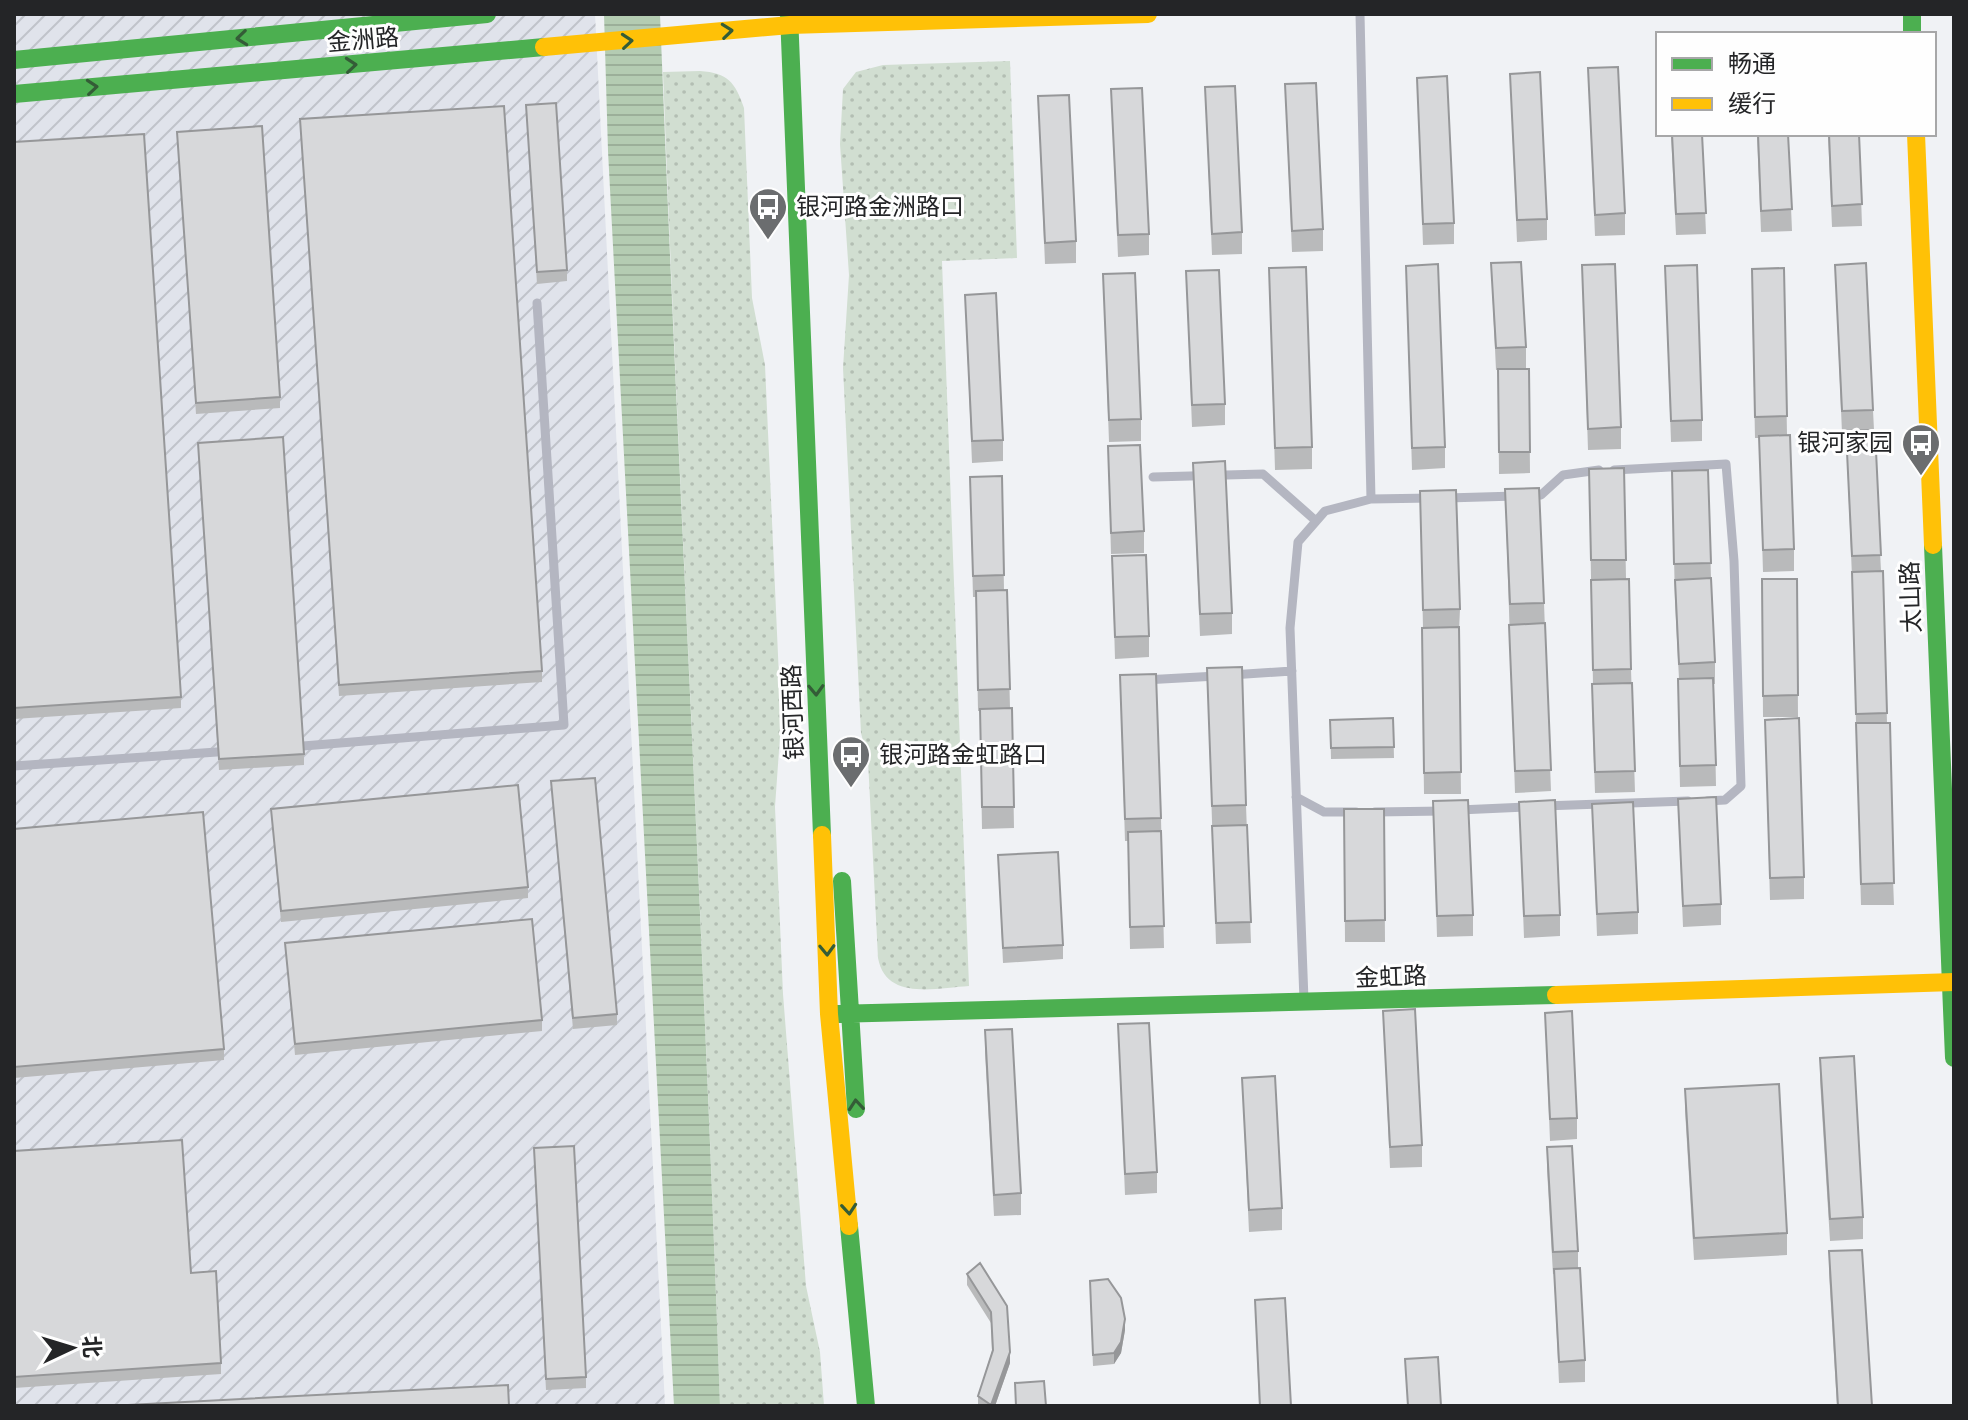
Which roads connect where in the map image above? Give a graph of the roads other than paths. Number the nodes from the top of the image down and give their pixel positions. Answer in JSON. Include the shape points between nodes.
{"nodes":[{"id":1,"x":487,"y":14,"type":"edge"},
{"id":2,"x":1148,"y":14,"type":"edge"},
{"id":3,"x":1360,"y":14,"type":"edge"},
{"id":4,"x":796,"y":19,"type":"edge"},
{"id":5,"x":14,"y":60,"type":"edge"},
{"id":6,"x":14,"y":94,"type":"edge"},
{"id":7,"x":1916,"y":136,"type":"edge"},
{"id":8,"x":537,"y":303,"type":"dead end"},
{"id":9,"x":1153,"y":477,"type":"dead end"},
{"id":10,"x":1371,"y":499,"type":"junction"},
{"id":11,"x":1316,"y":521,"type":"junction"},
{"id":12,"x":1292,"y":671,"type":"junction"},
{"id":13,"x":1139,"y":681,"type":"edge"},
{"id":14,"x":303,"y":746,"type":"edge"},
{"id":15,"x":217,"y":752,"type":"edge"},
{"id":16,"x":14,"y":766,"type":"edge"},
{"id":17,"x":1296,"y":797,"type":"junction"},
{"id":18,"x":1952,"y":982,"type":"edge"},
{"id":19,"x":1304,"y":1003,"type":"junction"},
{"id":20,"x":849,"y":1012,"type":"junction"},
{"id":21,"x":829,"y":1014,"type":"junction"},
{"id":22,"x":1954,"y":1058,"type":"edge"},
{"id":23,"x":866,"y":1406,"type":"edge"},
{"id":24,"x":880,"y":1406,"type":"edge"}],
"edges":[{"from":1,"to":5,"type":"main road","name":"金洲路","one_way":true},
{"from":2,"to":4,"type":"main road","name":"金洲路"},
{"from":3,"to":10,"type":"lane"},
{"from":6,"to":4,"type":"main road","name":"金洲路","one_way":true,"via":[[664,38]]},
{"from":4,"to":20,"type":"main road","name":"银河西路"},
{"from":4,"to":21,"type":"main road","name":"银河西路","one_way":true},
{"from":7,"to":18,"type":"main road","name":"太山路"},
{"from":8,"to":14,"type":"lane","via":[[564,725]]},
{"from":9,"to":11,"type":"lane","via":[[1263,474]]},
{"from":10,"to":11,"type":"lane","via":[[1325,511]]},
{"from":10,"to":17,"type":"lane","via":[[1541,495],[1563,475],[1726,464],[1741,786],[1725,800],[1426,812],[1324,812]]},
{"from":11,"to":12,"type":"lane","via":[[1298,542]]},
{"from":12,"to":13,"type":"lane"},
{"from":12,"to":17,"type":"lane"},
{"from":15,"to":16,"type":"lane"},
{"from":17,"to":19,"type":"lane"},
{"from":18,"to":19,"type":"main road","name":"金虹路"},
{"from":18,"to":22,"type":"main road","name":"太山路"},
{"from":19,"to":20,"type":"main road","name":"金虹路"},
{"from":20,"to":21,"type":"main road","name":"金虹路"},
{"from":24,"to":20,"type":"main road","name":"银河西路","one_way":true},
{"from":21,"to":23,"type":"main road","name":"银河西路","one_way":true}]}
